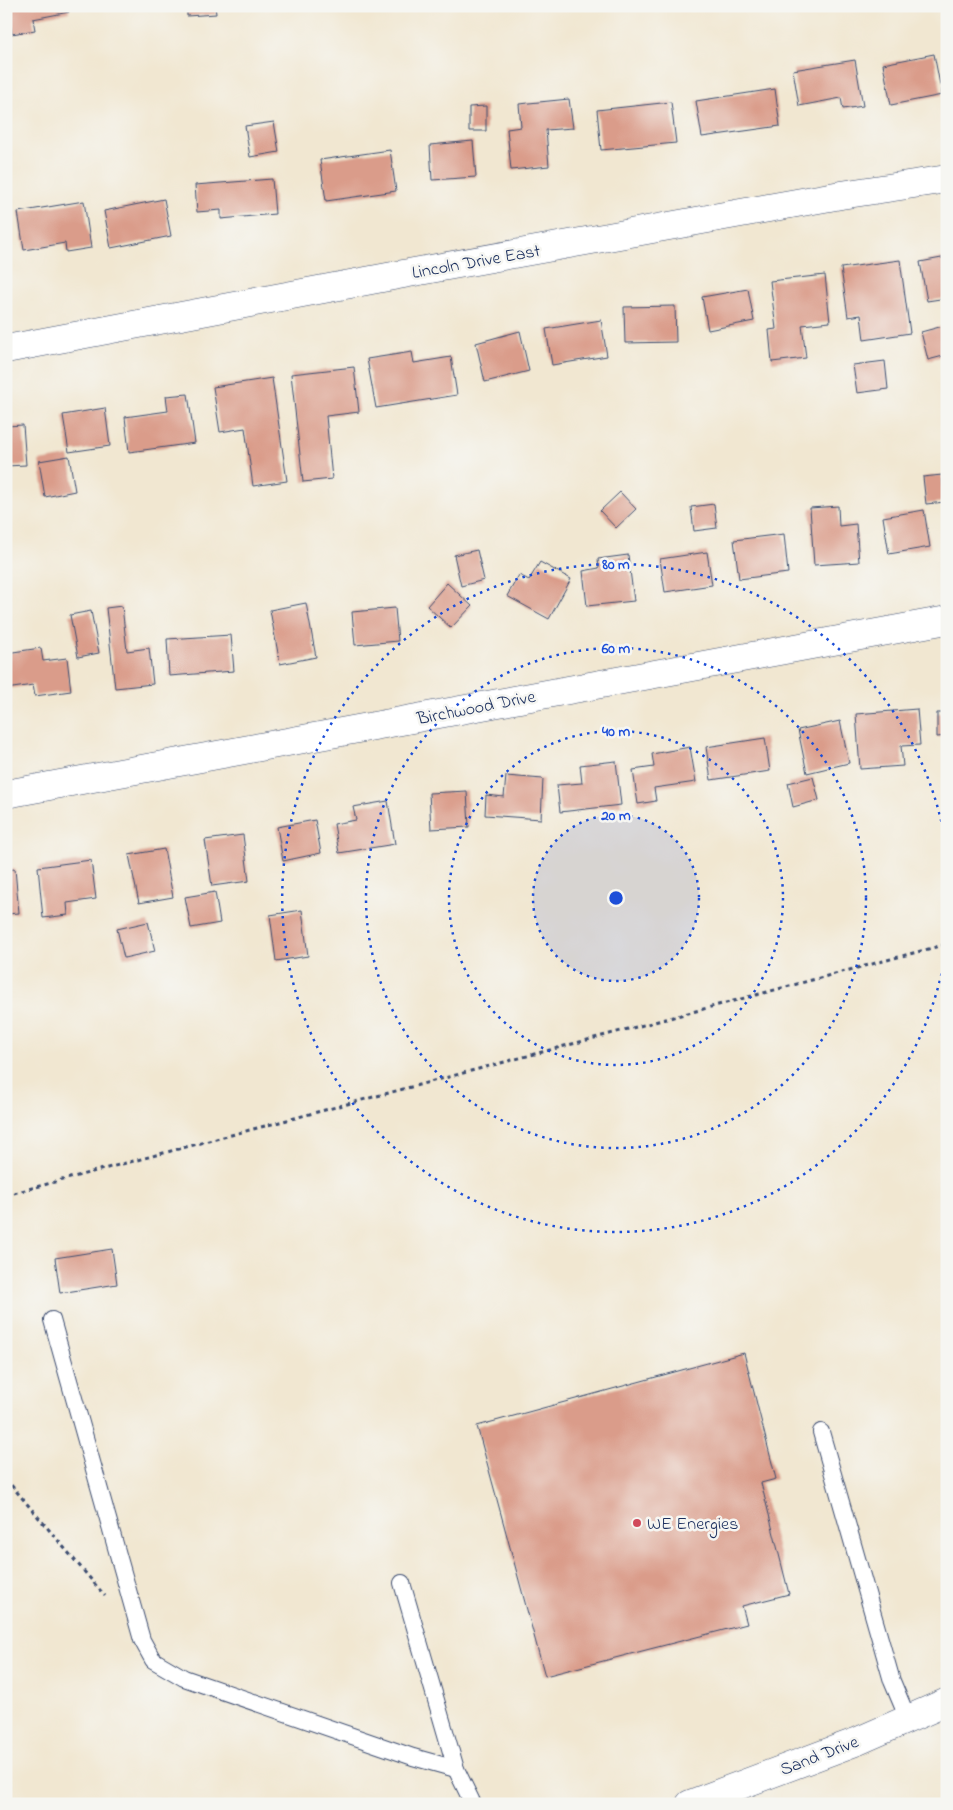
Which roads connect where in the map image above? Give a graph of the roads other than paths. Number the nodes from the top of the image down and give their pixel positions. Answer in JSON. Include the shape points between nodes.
{"nodes":[{"id":1,"x":947,"y":179,"type":"edge"},
{"id":2,"x":6,"y":349,"type":"edge"},
{"id":3,"x":947,"y":620,"type":"edge"},
{"id":4,"x":6,"y":794,"type":"edge"},
{"id":5,"x":52,"y":1320,"type":"dead end"},
{"id":6,"x":821,"y":1432,"type":"dead end"},
{"id":7,"x":402,"y":1583,"type":"dead end"},
{"id":8,"x":947,"y":1702,"type":"edge"},
{"id":9,"x":908,"y":1719,"type":"junction"},
{"id":10,"x":456,"y":1769,"type":"junction"},
{"id":11,"x":694,"y":1803,"type":"edge"},
{"id":12,"x":473,"y":1804,"type":"edge"}],
"edges":[{"from":1,"to":2,"type":"street","name":"Lincoln Drive East","via":[[463,263]]},
{"from":3,"to":4,"type":"street","name":"Birchwood Drive"},
{"from":5,"to":10,"type":"lane","via":[[142,1640],[153,1660],[184,1678]]},
{"from":6,"to":9,"type":"lane","via":[[887,1664]]},
{"from":7,"to":10,"type":"lane"},
{"from":8,"to":9,"type":"street","name":"Sand Drive"},
{"from":9,"to":11,"type":"street","name":"Sand Drive"},
{"from":10,"to":12,"type":"lane"}]}
